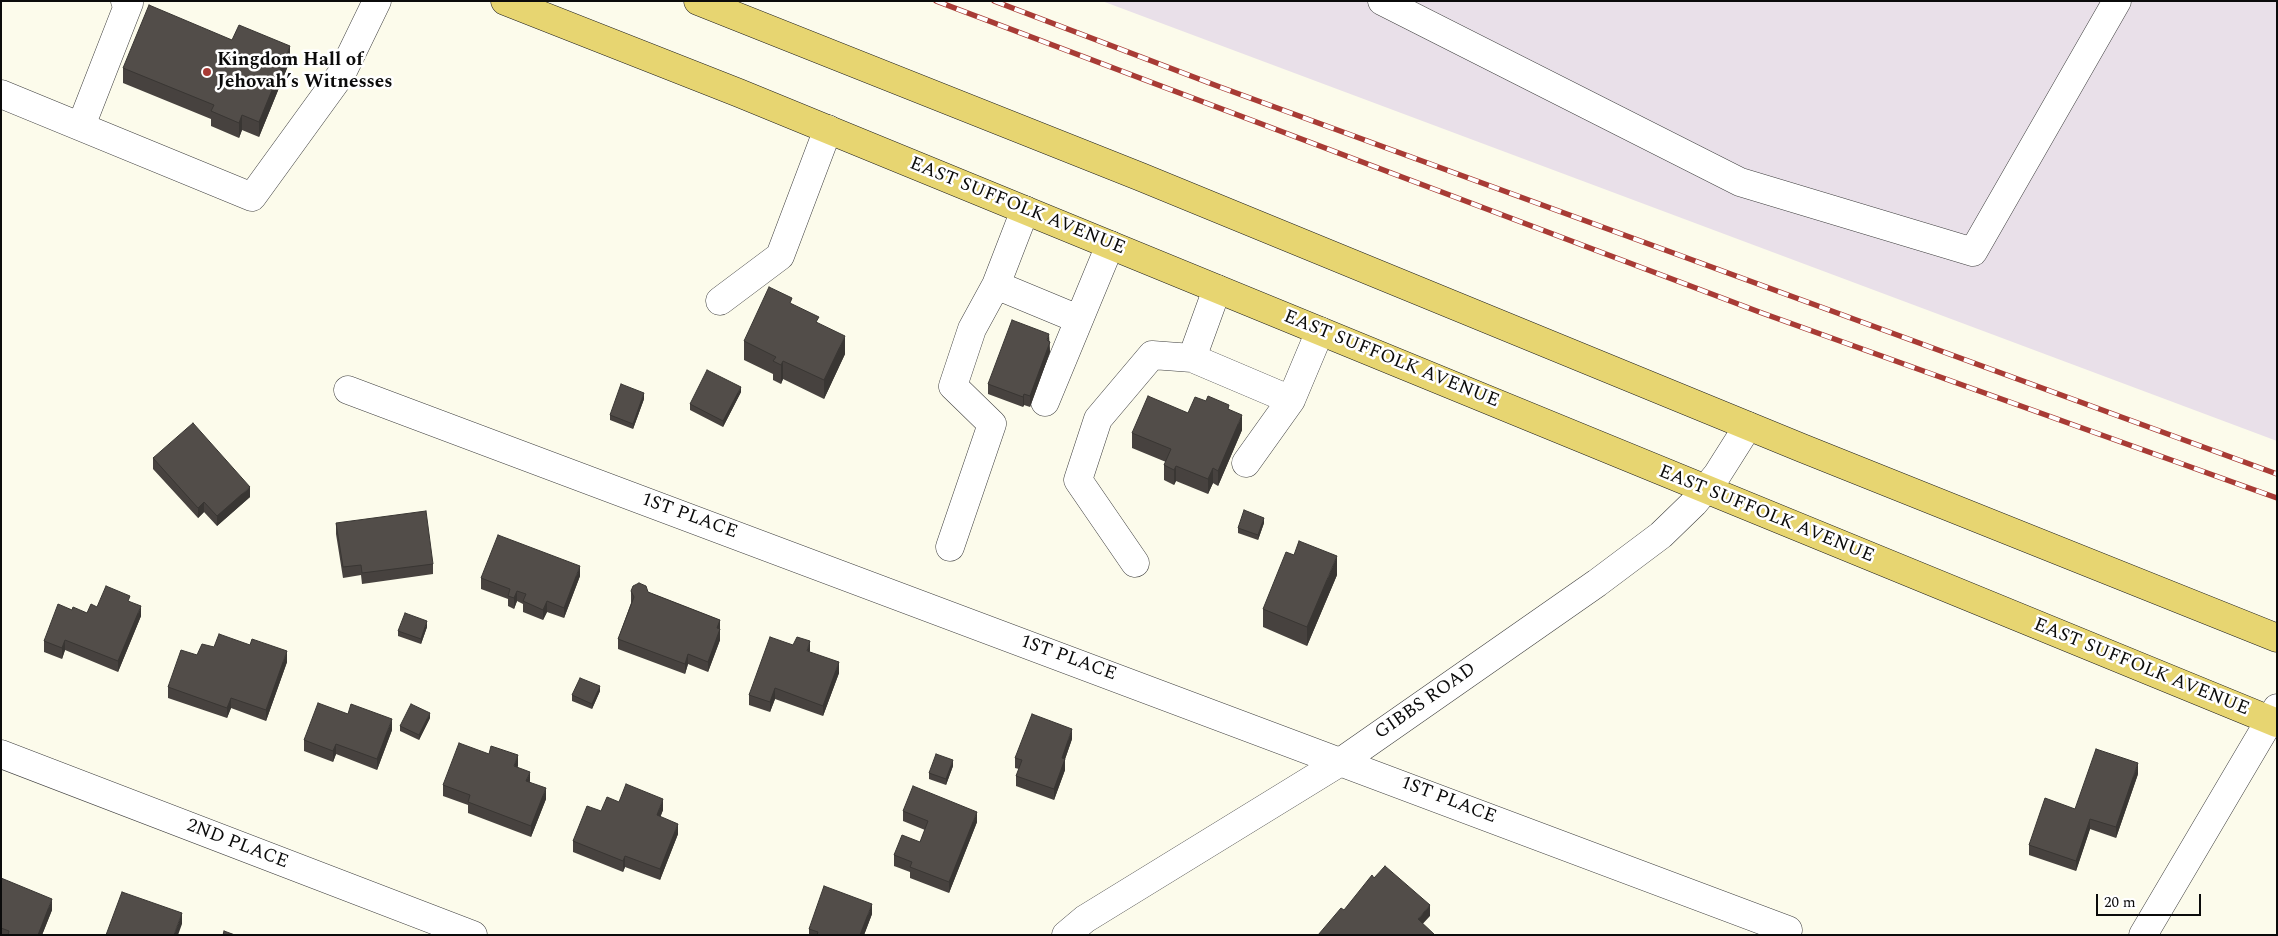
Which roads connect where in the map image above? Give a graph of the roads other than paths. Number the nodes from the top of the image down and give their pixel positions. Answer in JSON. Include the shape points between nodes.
{"nodes":[{"id":1,"x":125,"y":1,"type":"edge"},
{"id":2,"x":377,"y":1,"type":"edge"},
{"id":3,"x":505,"y":1,"type":"edge"},
{"id":4,"x":698,"y":1,"type":"edge"},
{"id":5,"x":1382,"y":1,"type":"edge"},
{"id":6,"x":2117,"y":1,"type":"edge"},
{"id":7,"x":1,"y":94,"type":"edge"},
{"id":8,"x":81,"y":126,"type":"junction"},
{"id":9,"x":828,"y":130,"type":"junction"},
{"id":10,"x":1025,"y":210,"type":"junction"},
{"id":11,"x":1110,"y":245,"type":"junction"},
{"id":12,"x":996,"y":286,"type":"junction"},
{"id":13,"x":1217,"y":289,"type":"junction"},
{"id":14,"x":720,"y":301,"type":"dead end"},
{"id":15,"x":1078,"y":319,"type":"junction"},
{"id":16,"x":1320,"y":331,"type":"junction"},
{"id":17,"x":1192,"y":358,"type":"junction"},
{"id":18,"x":348,"y":390,"type":"dead end"},
{"id":19,"x":1291,"y":400,"type":"junction"},
{"id":20,"x":1045,"y":402,"type":"dead end"},
{"id":21,"x":1748,"y":426,"type":"junction"},
{"id":22,"x":1246,"y":463,"type":"dead end"},
{"id":23,"x":1705,"y":490,"type":"junction"},
{"id":24,"x":950,"y":547,"type":"dead end"},
{"id":25,"x":1135,"y":562,"type":"dead end"},
{"id":26,"x":2277,"y":638,"type":"edge"},
{"id":27,"x":2274,"y":717,"type":"edge"},
{"id":28,"x":1,"y":754,"type":"edge"},
{"id":29,"x":1342,"y":761,"type":"junction"},
{"id":30,"x":1788,"y":930,"type":"dead end"},
{"id":31,"x":473,"y":935,"type":"edge"},
{"id":32,"x":1066,"y":935,"type":"edge"},
{"id":33,"x":2143,"y":935,"type":"edge"}],
"edges":[{"from":1,"to":8,"type":"street","via":[[129,3]]},
{"from":2,"to":8,"type":"street","via":[[342,73],[252,197]]},
{"from":3,"to":9,"type":"main road","name":"EAST SUFFOLK AVENUE"},
{"from":4,"to":21,"type":"main road","via":[[1132,173]]},
{"from":5,"to":6,"type":"street","via":[[1740,182],[1973,252]]},
{"from":7,"to":8,"type":"street"},
{"from":9,"to":10,"type":"main road","name":"EAST SUFFOLK AVENUE"},
{"from":9,"to":14,"type":"street","via":[[780,256]]},
{"from":10,"to":11,"type":"main road","name":"EAST SUFFOLK AVENUE"},
{"from":10,"to":12,"type":"street"},
{"from":11,"to":13,"type":"main road","name":"EAST SUFFOLK AVENUE"},
{"from":11,"to":15,"type":"street"},
{"from":12,"to":15,"type":"street"},
{"from":12,"to":24,"type":"street","via":[[972,329],[953,386],[992,424]]},
{"from":13,"to":16,"type":"main road","name":"EAST SUFFOLK AVENUE"},
{"from":13,"to":17,"type":"street"},
{"from":15,"to":20,"type":"street"},
{"from":16,"to":19,"type":"street"},
{"from":16,"to":23,"type":"main road","name":"EAST SUFFOLK AVENUE"},
{"from":17,"to":19,"type":"street"},
{"from":17,"to":25,"type":"street","via":[[1152,355],[1098,419],[1078,480]]},
{"from":18,"to":29,"type":"street","name":"1ST PLACE"},
{"from":19,"to":22,"type":"street"},
{"from":21,"to":23,"type":"street","name":"GIBBS ROAD"},
{"from":21,"to":26,"type":"main road"},
{"from":23,"to":27,"type":"main road","name":"EAST SUFFOLK AVENUE"},
{"from":23,"to":29,"type":"street","name":"GIBBS ROAD","via":[[1661,535],[1612,572]]},
{"from":27,"to":33,"type":"street"},
{"from":28,"to":31,"type":"street","name":"2ND PLACE"},
{"from":29,"to":30,"type":"street","name":"1ST PLACE"},
{"from":29,"to":32,"type":"street","name":"GIBBS ROAD","via":[[1085,919]]}]}
